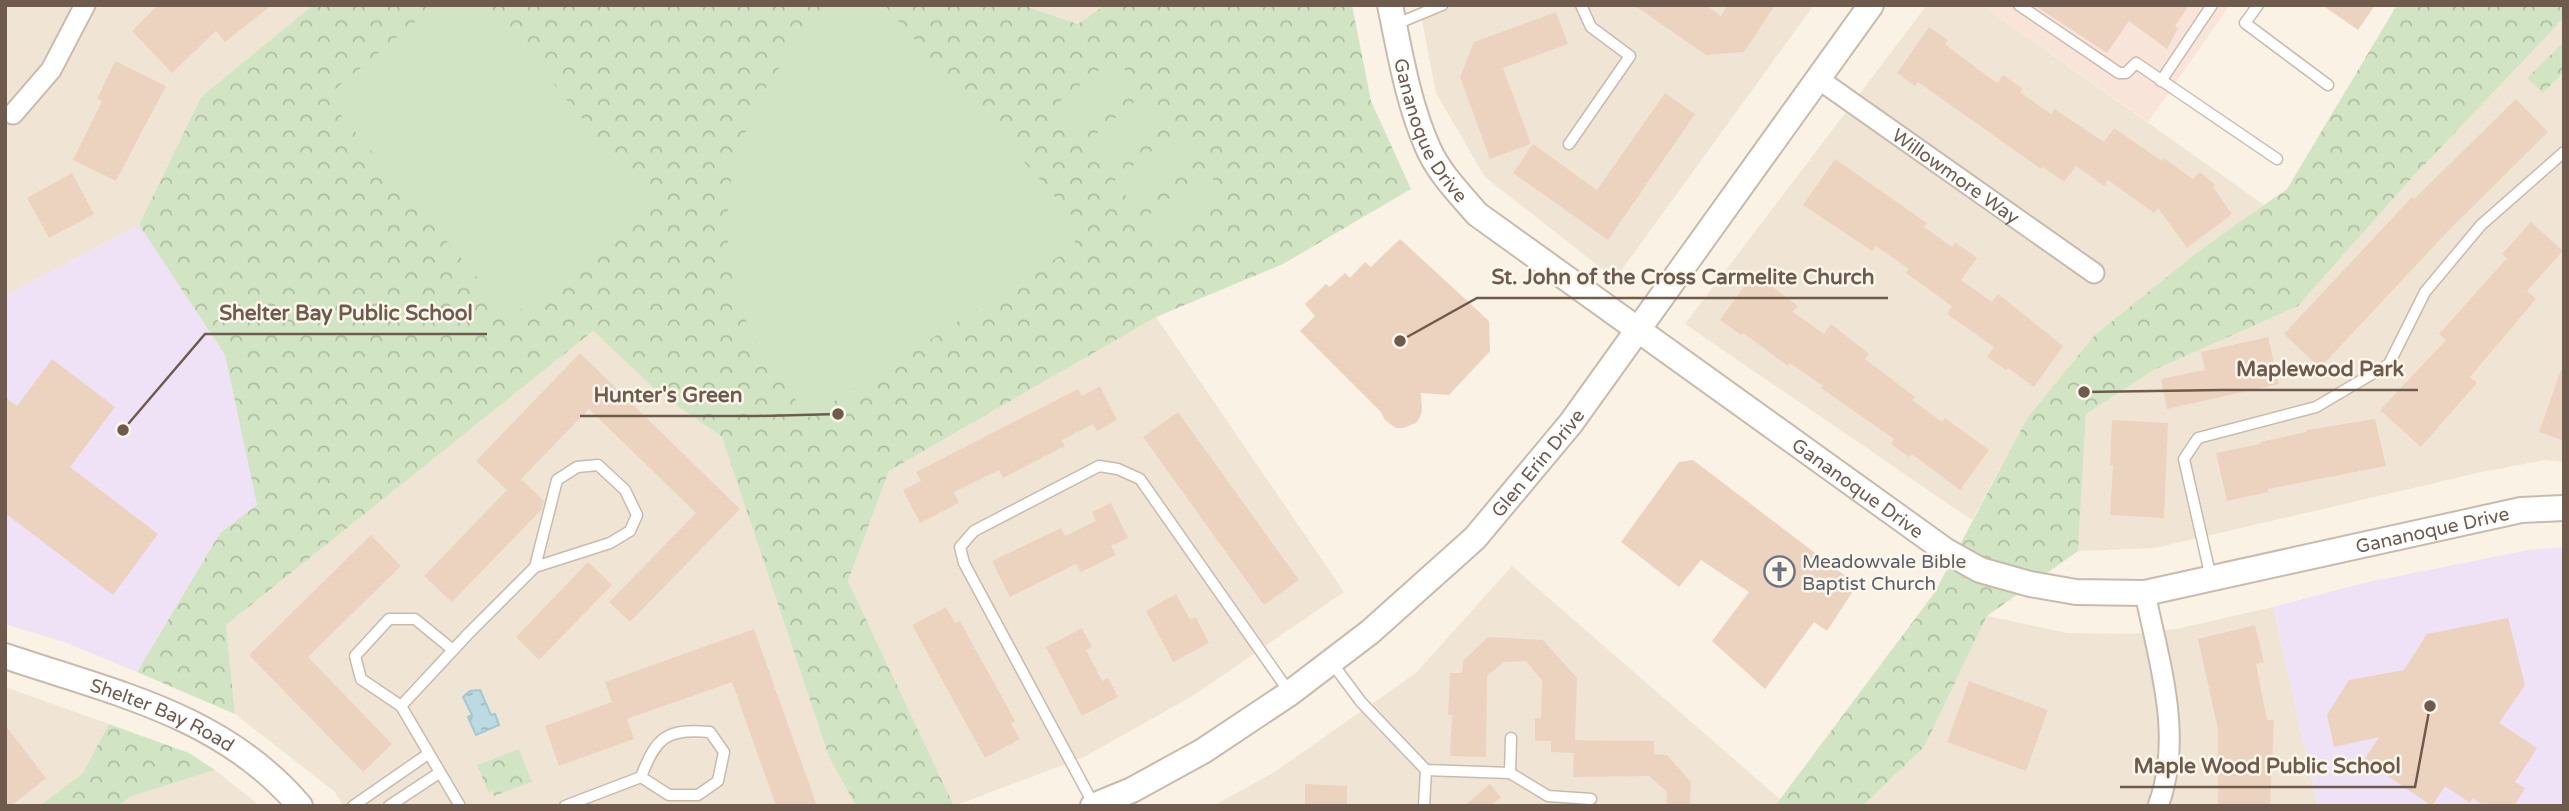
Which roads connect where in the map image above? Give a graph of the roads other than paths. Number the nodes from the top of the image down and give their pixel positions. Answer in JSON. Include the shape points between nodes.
{"nodes":[{"id":1,"x":85,"y":5,"type":"edge"},
{"id":2,"x":1442,"y":5,"type":"edge"},
{"id":3,"x":1581,"y":5,"type":"edge"},
{"id":4,"x":1871,"y":5,"type":"edge"},
{"id":5,"x":2019,"y":5,"type":"edge"},
{"id":6,"x":2212,"y":5,"type":"edge"},
{"id":7,"x":2258,"y":5,"type":"edge"},
{"id":8,"x":1392,"y":15,"type":"edge"},
{"id":9,"x":1817,"y":78,"type":"junction"},
{"id":10,"x":2161,"y":80,"type":"junction"},
{"id":11,"x":2328,"y":85,"type":"dead end"},
{"id":12,"x":13,"y":114,"type":"dead end"},
{"id":13,"x":1569,"y":144,"type":"dead end"},
{"id":14,"x":2564,"y":152,"type":"edge"},
{"id":15,"x":2277,"y":159,"type":"dead end"},
{"id":16,"x":2094,"y":273,"type":"dead end"},
{"id":17,"x":1636,"y":330,"type":"junction"},
{"id":18,"x":2564,"y":508,"type":"edge"},
{"id":19,"x":535,"y":567,"type":"junction"},
{"id":20,"x":2211,"y":578,"type":"junction"},
{"id":21,"x":2145,"y":593,"type":"junction"},
{"id":22,"x":453,"y":650,"type":"junction"},
{"id":23,"x":5,"y":656,"type":"edge"},
{"id":24,"x":1332,"y":662,"type":"junction"},
{"id":25,"x":1290,"y":693,"type":"junction"},
{"id":26,"x":401,"y":706,"type":"junction"},
{"id":27,"x":1511,"y":738,"type":"dead end"},
{"id":28,"x":428,"y":754,"type":"junction"},
{"id":29,"x":1426,"y":769,"type":"junction"},
{"id":30,"x":1510,"y":773,"type":"junction"},
{"id":31,"x":439,"y":774,"type":"junction"},
{"id":32,"x":641,"y":777,"type":"junction"},
{"id":33,"x":1591,"y":799,"type":"dead end"},
{"id":34,"x":300,"y":806,"type":"edge"},
{"id":35,"x":353,"y":806,"type":"edge"},
{"id":36,"x":389,"y":806,"type":"edge"},
{"id":37,"x":460,"y":806,"type":"edge"},
{"id":38,"x":565,"y":806,"type":"edge"},
{"id":39,"x":1093,"y":806,"type":"edge"},
{"id":40,"x":1424,"y":806,"type":"edge"},
{"id":41,"x":2158,"y":806,"type":"edge"}],
"edges":[{"from":1,"to":12,"type":"street","via":[[51,70]]},
{"from":2,"to":8,"type":"lane"},
{"from":3,"to":13,"type":"lane","via":[[1591,27],[1629,55]]},
{"from":4,"to":9,"type":"street","name":"Glen Erin Drive"},
{"from":5,"to":10,"type":"lane","via":[[2119,74],[2136,63]]},
{"from":6,"to":10,"type":"lane"},
{"from":7,"to":11,"type":"lane","via":[[2245,23]]},
{"from":8,"to":17,"type":"street","name":"Gananoque Drive","via":[[1420,127],[1442,172],[1477,214]]},
{"from":9,"to":16,"type":"street","name":"Willowmore Way"},
{"from":9,"to":17,"type":"street","name":"Glen Erin Drive"},
{"from":10,"to":15,"type":"lane"},
{"from":14,"to":20,"type":"lane","via":[[2481,225],[2425,292],[2389,364],[2316,407],[2199,438],[2184,459]]},
{"from":17,"to":21,"type":"street","name":"Gananoque Drive","via":[[1946,551],[1980,570],[2076,592]]},
{"from":17,"to":24,"type":"street","name":"Glen Erin Drive","via":[[1571,423],[1475,538]]},
{"from":18,"to":20,"type":"street","name":"Gananoque Drive","via":[[2521,510]]},
{"from":19,"to":19,"type":"lane","via":[[610,543],[630,531],[637,515],[625,490],[598,466],[577,467],[557,480]]},
{"from":19,"to":22,"type":"lane"},
{"from":20,"to":21,"type":"street","name":"Gananoque Drive"},
{"from":21,"to":41,"type":"street","via":[[2170,720],[2169,762]]},
{"from":22,"to":26,"type":"lane"},
{"from":22,"to":26,"type":"lane","via":[[415,619],[390,618],[363,646],[355,656],[361,679]]},
{"from":23,"to":34,"type":"street","name":"Shelter Bay Road","via":[[198,725],[240,749],[278,779]]},
{"from":24,"to":25,"type":"street","name":"Glen Erin Drive"},
{"from":24,"to":29,"type":"lane","via":[[1361,702]]},
{"from":25,"to":39,"type":"street","name":"Glen Erin Drive","via":[[1203,751]]},
{"from":25,"to":39,"type":"lane","via":[[1140,479],[1118,468],[1099,466],[974,531],[960,547],[964,563]]},
{"from":26,"to":28,"type":"lane"},
{"from":27,"to":30,"type":"lane"},
{"from":28,"to":31,"type":"lane"},
{"from":28,"to":35,"type":"lane"},
{"from":29,"to":30,"type":"lane"},
{"from":29,"to":40,"type":"lane"},
{"from":30,"to":33,"type":"lane","via":[[1548,796]]},
{"from":31,"to":36,"type":"lane"},
{"from":31,"to":37,"type":"lane"},
{"from":32,"to":32,"type":"lane","via":[[669,795],[698,795],[718,781],[724,752],[710,732],[687,730],[667,736],[651,751]]},
{"from":32,"to":38,"type":"lane"}]}
